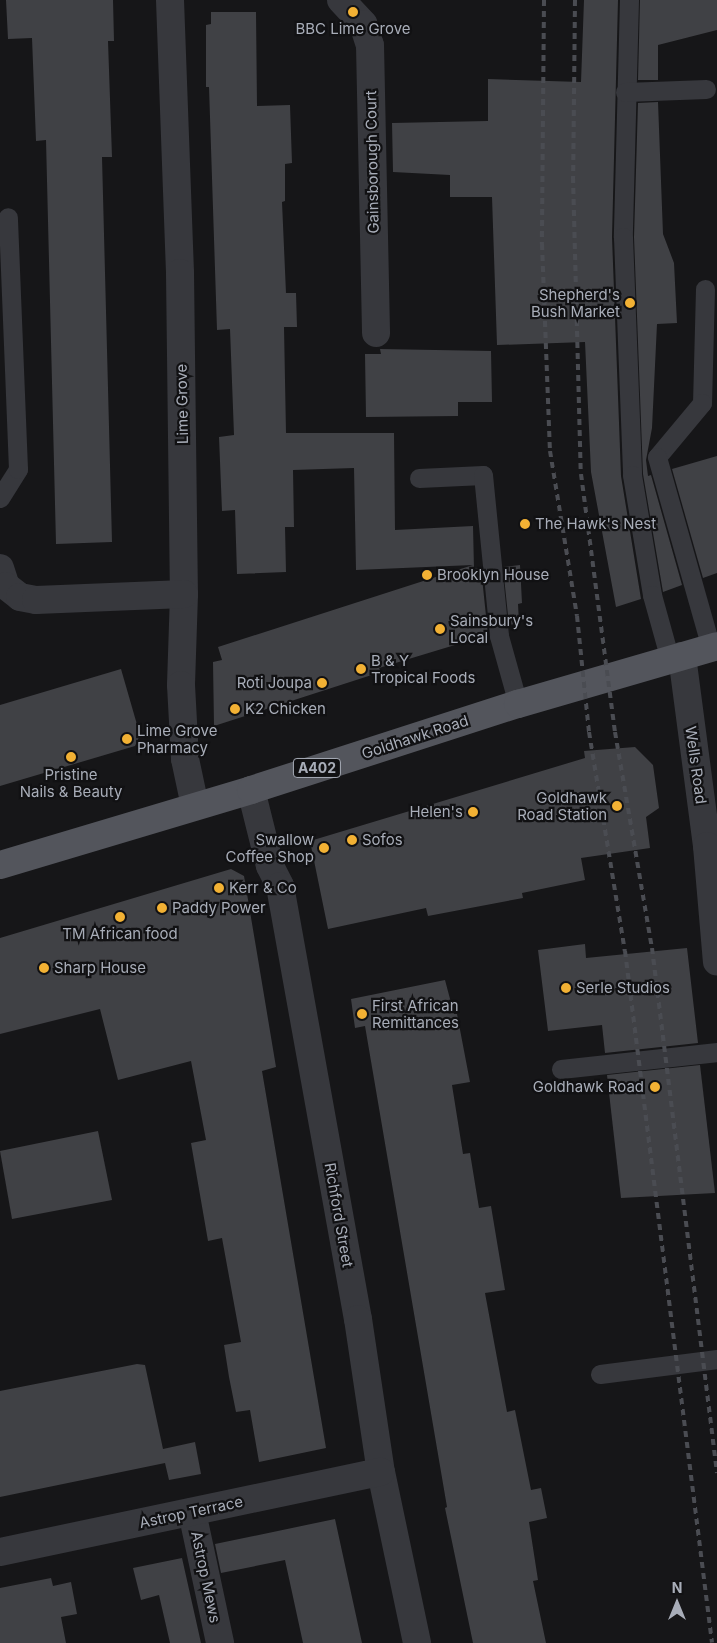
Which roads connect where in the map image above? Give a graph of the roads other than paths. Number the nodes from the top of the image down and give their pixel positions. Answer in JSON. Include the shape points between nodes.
{"nodes":[{"id":1,"x":170,"y":0,"type":"edge"},
{"id":2,"x":341,"y":0,"type":"edge"},
{"id":3,"x":629,"y":0,"type":"edge"},
{"id":4,"x":706,"y":89,"type":"dead end"},
{"id":5,"x":626,"y":92,"type":"junction"},
{"id":6,"x":8,"y":217,"type":"dead end"},
{"id":7,"x":705,"y":289,"type":"dead end"},
{"id":8,"x":376,"y":333,"type":"dead end"},
{"id":9,"x":419,"y":478,"type":"dead end"},
{"id":10,"x":0,"y":498,"type":"edge"},
{"id":11,"x":0,"y":568,"type":"edge"},
{"id":12,"x":184,"y":594,"type":"junction"},
{"id":13,"x":714,"y":647,"type":"edge"},
{"id":14,"x":676,"y":658,"type":"junction"},
{"id":15,"x":518,"y":704,"type":"junction"},
{"id":16,"x":251,"y":790,"type":"junction"},
{"id":17,"x":195,"y":806,"type":"junction"},
{"id":18,"x":0,"y":865,"type":"edge"},
{"id":19,"x":717,"y":956,"type":"edge"},
{"id":20,"x":717,"y":1052,"type":"edge"},
{"id":21,"x":562,"y":1069,"type":"dead end"},
{"id":22,"x":717,"y":1359,"type":"edge"},
{"id":23,"x":600,"y":1374,"type":"dead end"},
{"id":24,"x":381,"y":1472,"type":"junction"},
{"id":25,"x":192,"y":1512,"type":"junction"},
{"id":26,"x":0,"y":1552,"type":"edge"},
{"id":27,"x":220,"y":1643,"type":"edge"},
{"id":28,"x":417,"y":1643,"type":"edge"}],
"edges":[{"from":1,"to":12,"type":"street","name":"Lime Grove","via":[[180,274]]},
{"from":2,"to":8,"type":"street","name":"Gainsborough Court","via":[[363,24],[370,45]]},
{"from":3,"to":5,"type":"lane"},
{"from":4,"to":5,"type":"lane"},
{"from":5,"to":14,"type":"lane","via":[[623,237],[632,476],[652,595]]},
{"from":6,"to":10,"type":"lane","via":[[18,469]]},
{"from":7,"to":13,"type":"lane","via":[[702,403],[657,457]]},
{"from":9,"to":15,"type":"lane","via":[[483,476],[499,636]]},
{"from":11,"to":12,"type":"street","via":[[6,586],[20,597],[36,600]]},
{"from":12,"to":17,"type":"street","name":"Lime Grove","via":[[181,684],[184,748]]},
{"from":13,"to":14,"type":"main road","name":"Goldhawk Road","number":"A402"},
{"from":14,"to":15,"type":"main road","name":"Goldhawk Road","number":"A402"},
{"from":14,"to":19,"type":"street","name":"Wells Road","via":[[707,846]]},
{"from":15,"to":16,"type":"main road","name":"Goldhawk Road","number":"A402"},
{"from":16,"to":17,"type":"main road","name":"Goldhawk Road","number":"A402"},
{"from":16,"to":24,"type":"street","name":"Richford Street","via":[[270,866],[280,886],[358,1319]]},
{"from":17,"to":18,"type":"main road","name":"Goldhawk Road","number":"A402"},
{"from":20,"to":21,"type":"lane"},
{"from":22,"to":23,"type":"lane"},
{"from":24,"to":25,"type":"street","name":"Astrop Terrace"},
{"from":24,"to":28,"type":"street","name":"Richford Street"},
{"from":25,"to":26,"type":"street","name":"Astrop Terrace"},
{"from":25,"to":27,"type":"street","name":"Astrop Mews"}]}
